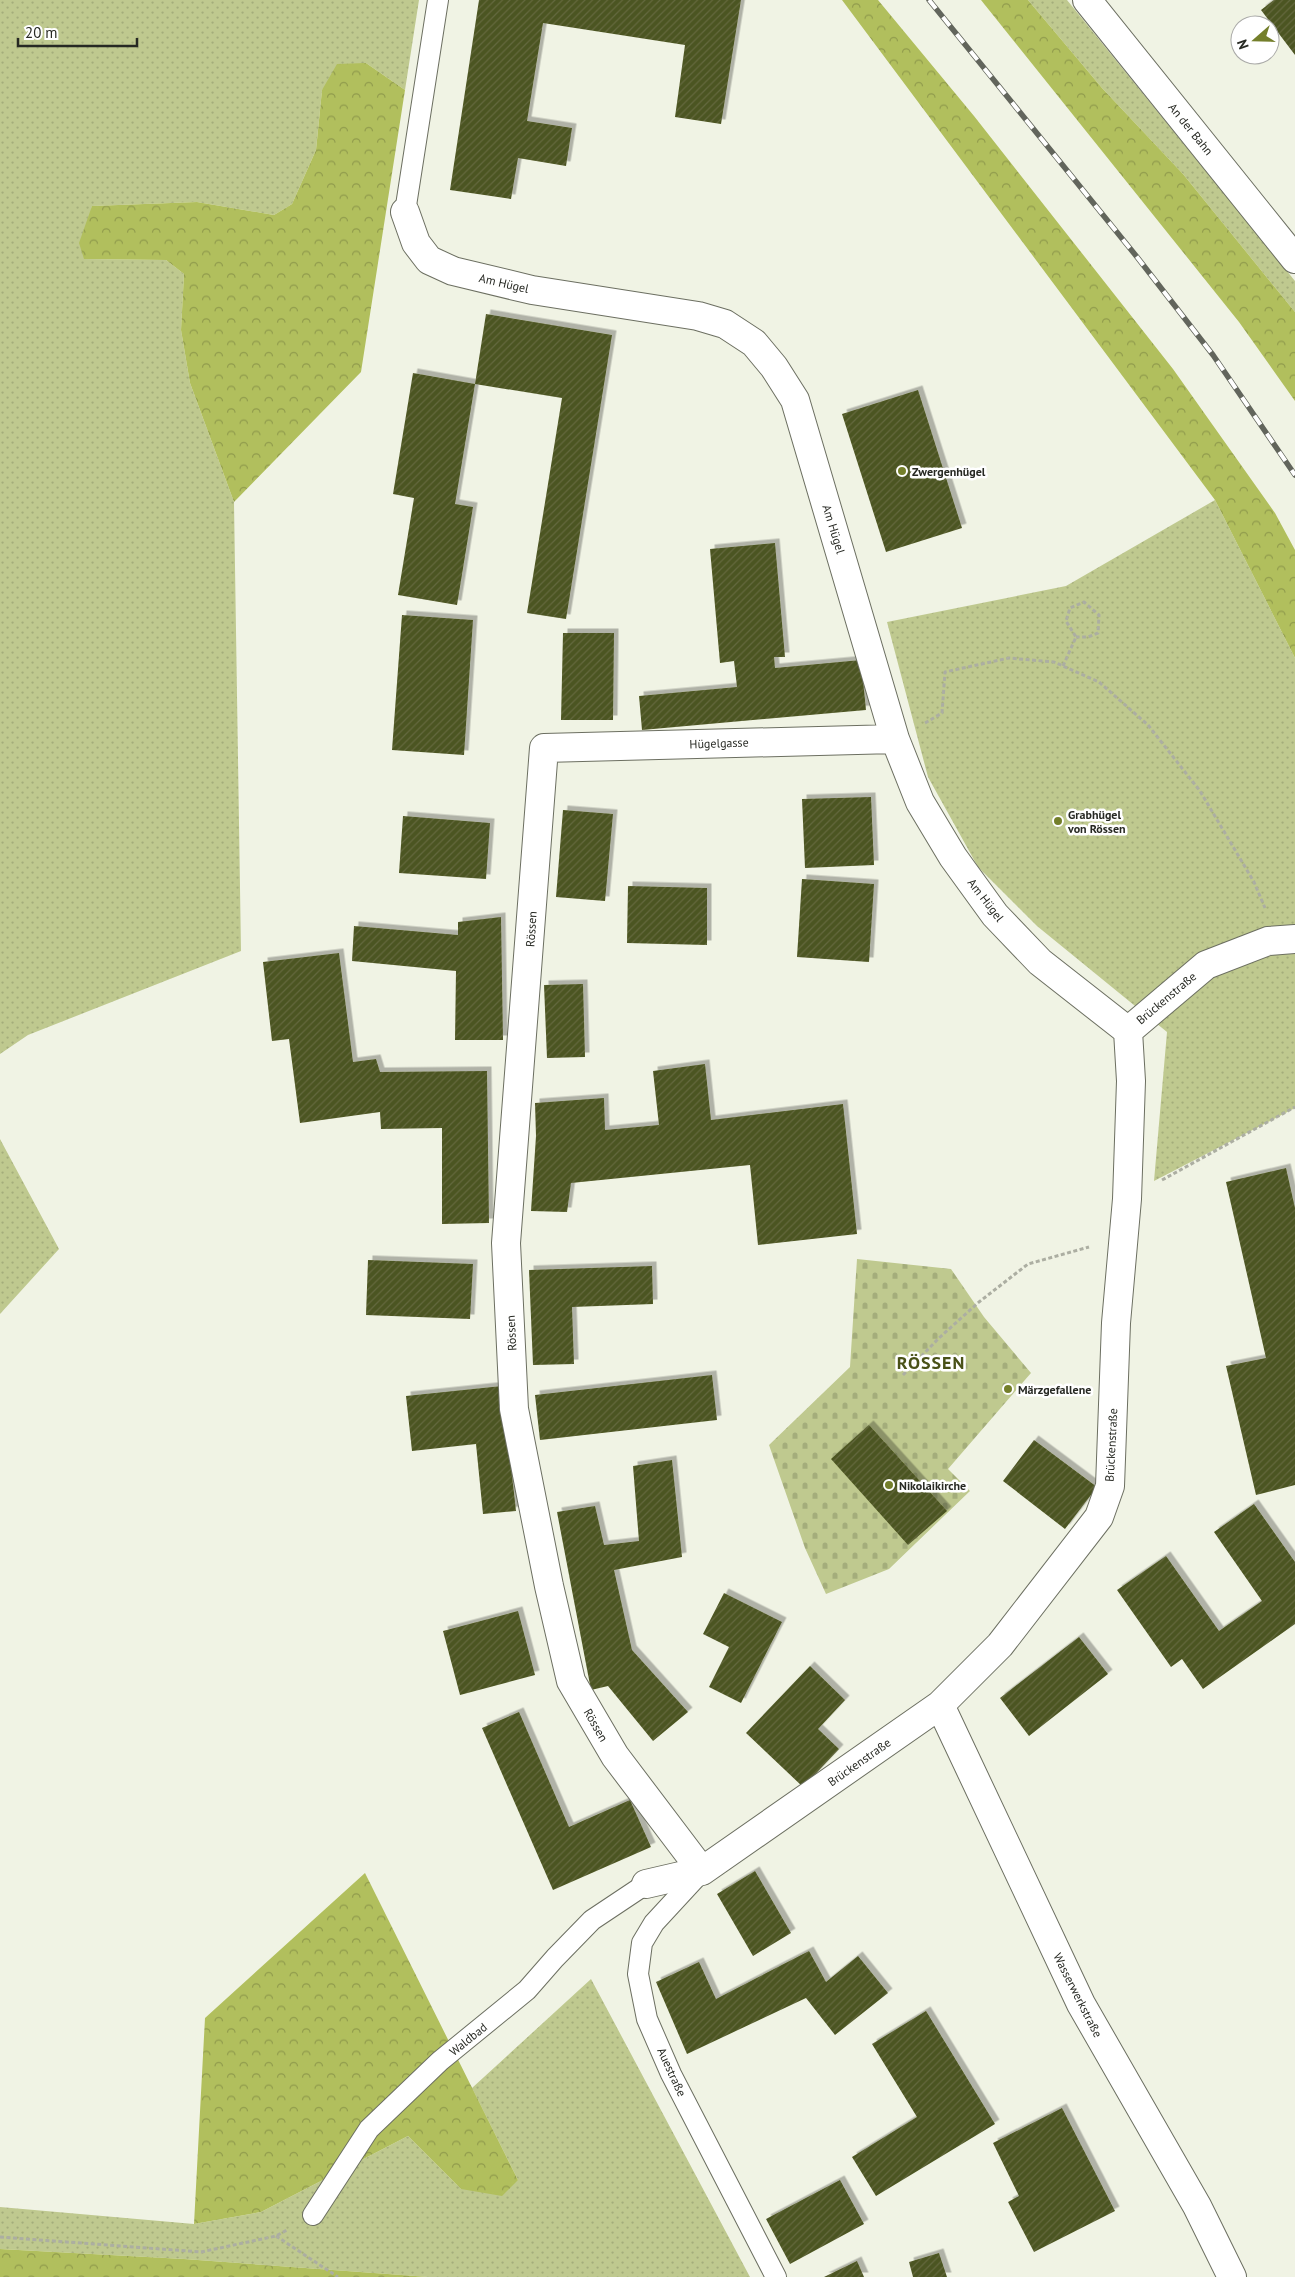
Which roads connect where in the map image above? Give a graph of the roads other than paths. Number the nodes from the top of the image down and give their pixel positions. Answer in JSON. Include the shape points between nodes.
{"nodes":[{"id":1,"x":438,"y":0,"type":"edge"},
{"id":2,"x":1087,"y":0,"type":"edge"},
{"id":3,"x":405,"y":212,"type":"joint"},
{"id":4,"x":1295,"y":259,"type":"edge"},
{"id":5,"x":894,"y":739,"type":"junction"},
{"id":6,"x":544,"y":748,"type":"joint"},
{"id":7,"x":1287,"y":940,"type":"edge"},
{"id":8,"x":1128,"y":1031,"type":"junction"},
{"id":9,"x":940,"y":1705,"type":"junction"},
{"id":10,"x":702,"y":1871,"type":"junction"},
{"id":11,"x":646,"y":1884,"type":"joint"},
{"id":12,"x":313,"y":2215,"type":"road end"},
{"id":13,"x":776,"y":2277,"type":"edge"},
{"id":14,"x":1232,"y":2277,"type":"edge"}],
"edges":[{"from":1,"to":3,"type":"lane"},
{"from":2,"to":4,"type":"street","name":"An der Bahn"},
{"from":3,"to":5,"type":"street","name":"Am Hügel","via":[[416,243],[429,260],[453,271],[532,290],[698,316],[725,324],[754,343],[795,400]]},
{"from":5,"to":6,"type":"street","name":"Hügelgasse"},
{"from":5,"to":8,"type":"street","name":"Am Hügel","via":[[920,802],[953,857],[995,915],[1040,962]]},
{"from":6,"to":10,"type":"street","name":"Rössen","via":[[506,1243],[514,1409],[571,1681],[615,1756]]},
{"from":7,"to":8,"type":"street","name":"Brückenstraße","via":[[1268,941],[1206,965]]},
{"from":8,"to":9,"type":"street","name":"Brückenstraße","via":[[1131,1081],[1127,1199],[1116,1323],[1110,1486],[1098,1517],[1000,1645]]},
{"from":9,"to":10,"type":"street","name":"Brückenstraße"},
{"from":9,"to":14,"type":"street","name":"Wasserwerkstraße","via":[[1081,2004],[1197,2206]]},
{"from":10,"to":11,"type":"street"},
{"from":10,"to":13,"type":"lane","name":"Auestraße","via":[[654,1923],[642,1943],[638,1974],[647,2019],[671,2074]]},
{"from":11,"to":12,"type":"lane","name":"Waldbad","via":[[592,1920],[527,1990],[440,2061],[370,2129]]}]}
